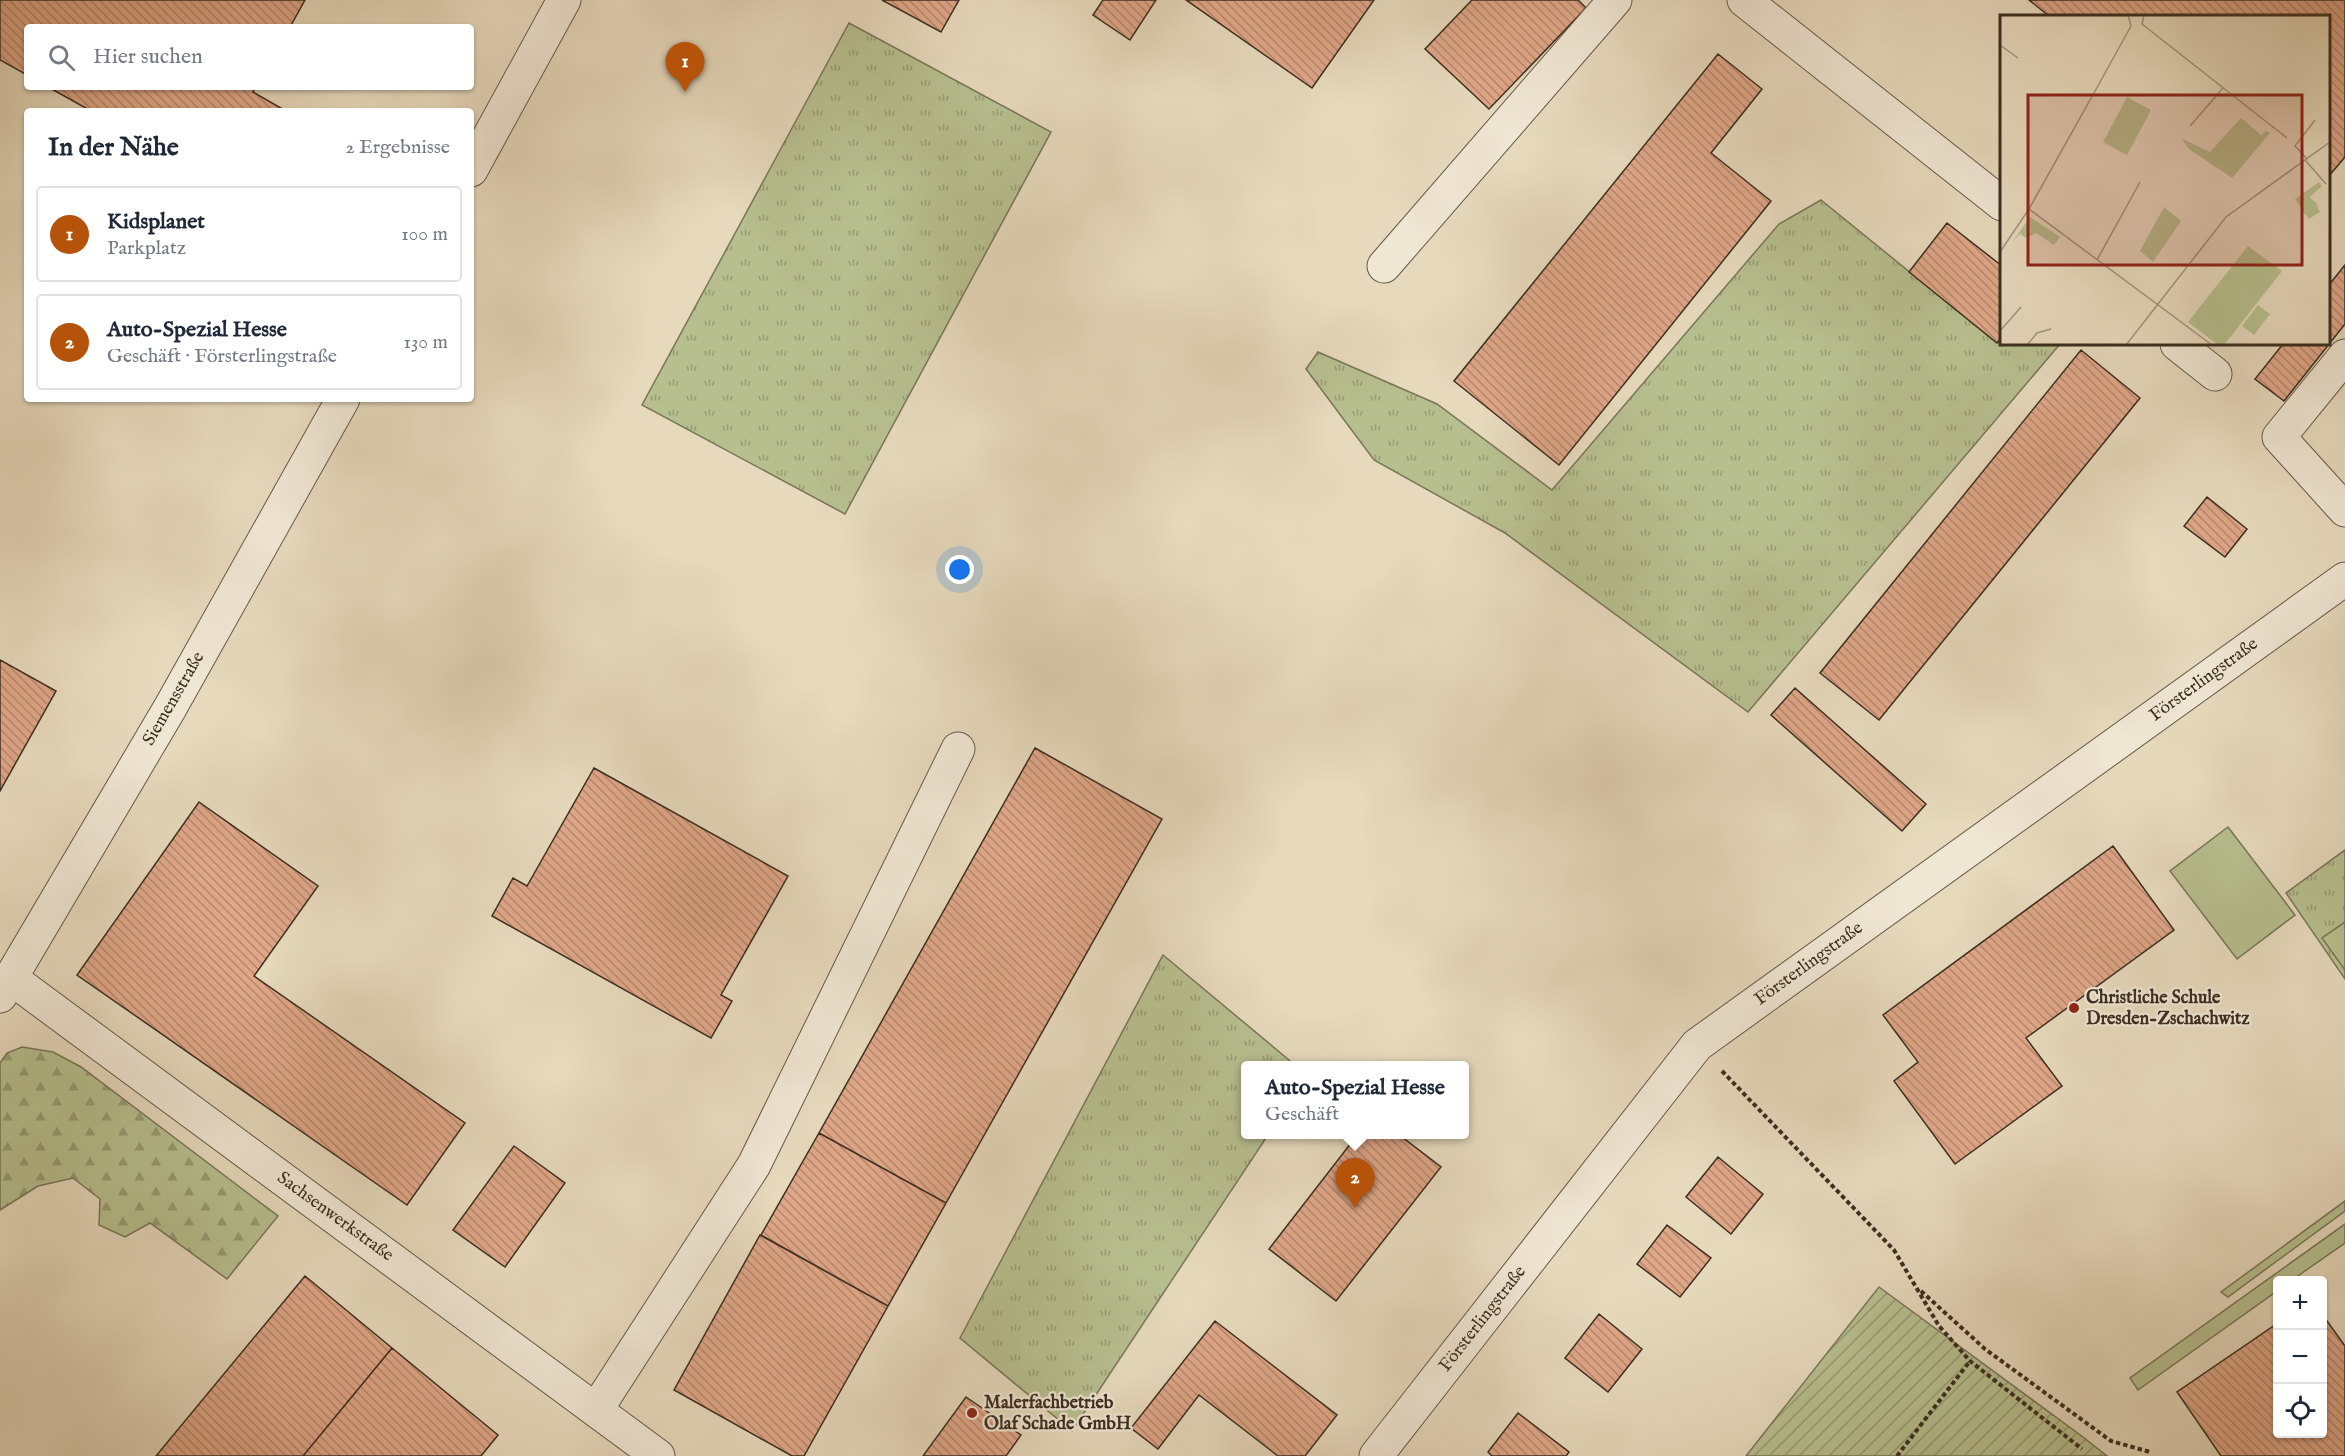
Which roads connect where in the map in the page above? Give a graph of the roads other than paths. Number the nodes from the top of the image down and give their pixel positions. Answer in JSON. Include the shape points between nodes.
{"nodes":[{"id":1,"x":564,"y":0,"type":"edge"},
{"id":2,"x":1615,"y":0,"type":"edge"},
{"id":3,"x":1744,"y":0,"type":"edge"},
{"id":4,"x":474,"y":165,"type":"edge"},
{"id":5,"x":2000,"y":203,"type":"edge"},
{"id":6,"x":1384,"y":266,"type":"dead end"},
{"id":7,"x":2178,"y":345,"type":"edge"},
{"id":8,"x":2345,"y":356,"type":"edge"},
{"id":9,"x":2216,"y":374,"type":"dead end"},
{"id":10,"x":341,"y":402,"type":"edge"},
{"id":11,"x":2345,"y":510,"type":"edge"},
{"id":12,"x":2345,"y":579,"type":"edge"},
{"id":13,"x":958,"y":749,"type":"dead end"},
{"id":14,"x":6,"y":987,"type":"edge"},
{"id":15,"x":596,"y":1410,"type":"junction"},
{"id":16,"x":658,"y":1456,"type":"edge"},
{"id":17,"x":1376,"y":1456,"type":"edge"}],
"edges":[{"from":1,"to":4,"type":"street"},
{"from":2,"to":6,"type":"street"},
{"from":3,"to":5,"type":"street"},
{"from":7,"to":9,"type":"street"},
{"from":8,"to":11,"type":"street","via":[[2279,437]]},
{"from":10,"to":14,"type":"street","name":"Siemensstraße","via":[[170,708]]},
{"from":12,"to":17,"type":"street","name":"Försterlingstraße","via":[[1697,1045]]},
{"from":13,"to":15,"type":"street","via":[[754,1165]]},
{"from":14,"to":15,"type":"street","name":"Sachsenwerkstraße"},
{"from":15,"to":16,"type":"street","name":"Sachsenwerkstraße"}]}
